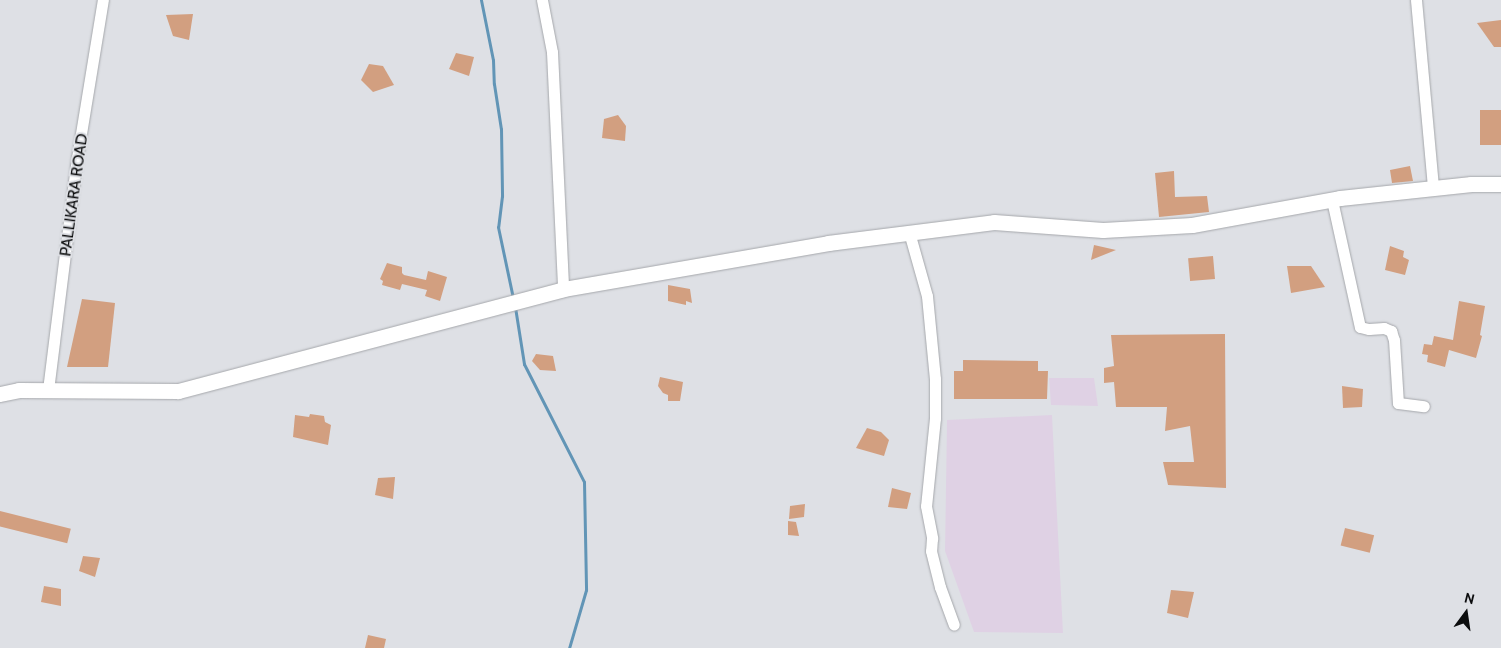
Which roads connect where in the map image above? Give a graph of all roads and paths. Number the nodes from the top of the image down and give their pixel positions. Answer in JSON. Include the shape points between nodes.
{"nodes":[{"id":1,"x":103,"y":0,"type":"edge"},
{"id":2,"x":542,"y":0,"type":"edge"},
{"id":3,"x":1416,"y":0,"type":"edge"},
{"id":4,"x":1501,"y":184,"type":"edge"},
{"id":5,"x":1433,"y":188,"type":"junction"},
{"id":6,"x":1332,"y":200,"type":"junction"},
{"id":7,"x":909,"y":232,"type":"junction"},
{"id":8,"x":563,"y":288,"type":"junction"},
{"id":9,"x":48,"y":390,"type":"junction"},
{"id":10,"x":0,"y":394,"type":"edge"},
{"id":11,"x":1424,"y":406,"type":"dead end"},
{"id":12,"x":954,"y":624,"type":"dead end"}],
"edges":[{"from":1,"to":9,"type":"street","name":"PALLIKARA ROAD","via":[[77,158]]},
{"from":2,"to":8,"type":"street","via":[[552,52]]},
{"from":3,"to":5,"type":"street"},
{"from":4,"to":5,"type":"street"},
{"from":5,"to":6,"type":"street"},
{"from":6,"to":7,"type":"street","via":[[1192,225],[1103,230],[994,222]]},
{"from":6,"to":11,"type":"street","via":[[1360,327],[1391,331],[1398,403]]},
{"from":7,"to":8,"type":"street"},
{"from":7,"to":12,"type":"street","via":[[927,296],[935,379],[935,427],[926,506],[931,551]]},
{"from":8,"to":9,"type":"street","via":[[178,391]]},
{"from":9,"to":10,"type":"street"}]}
